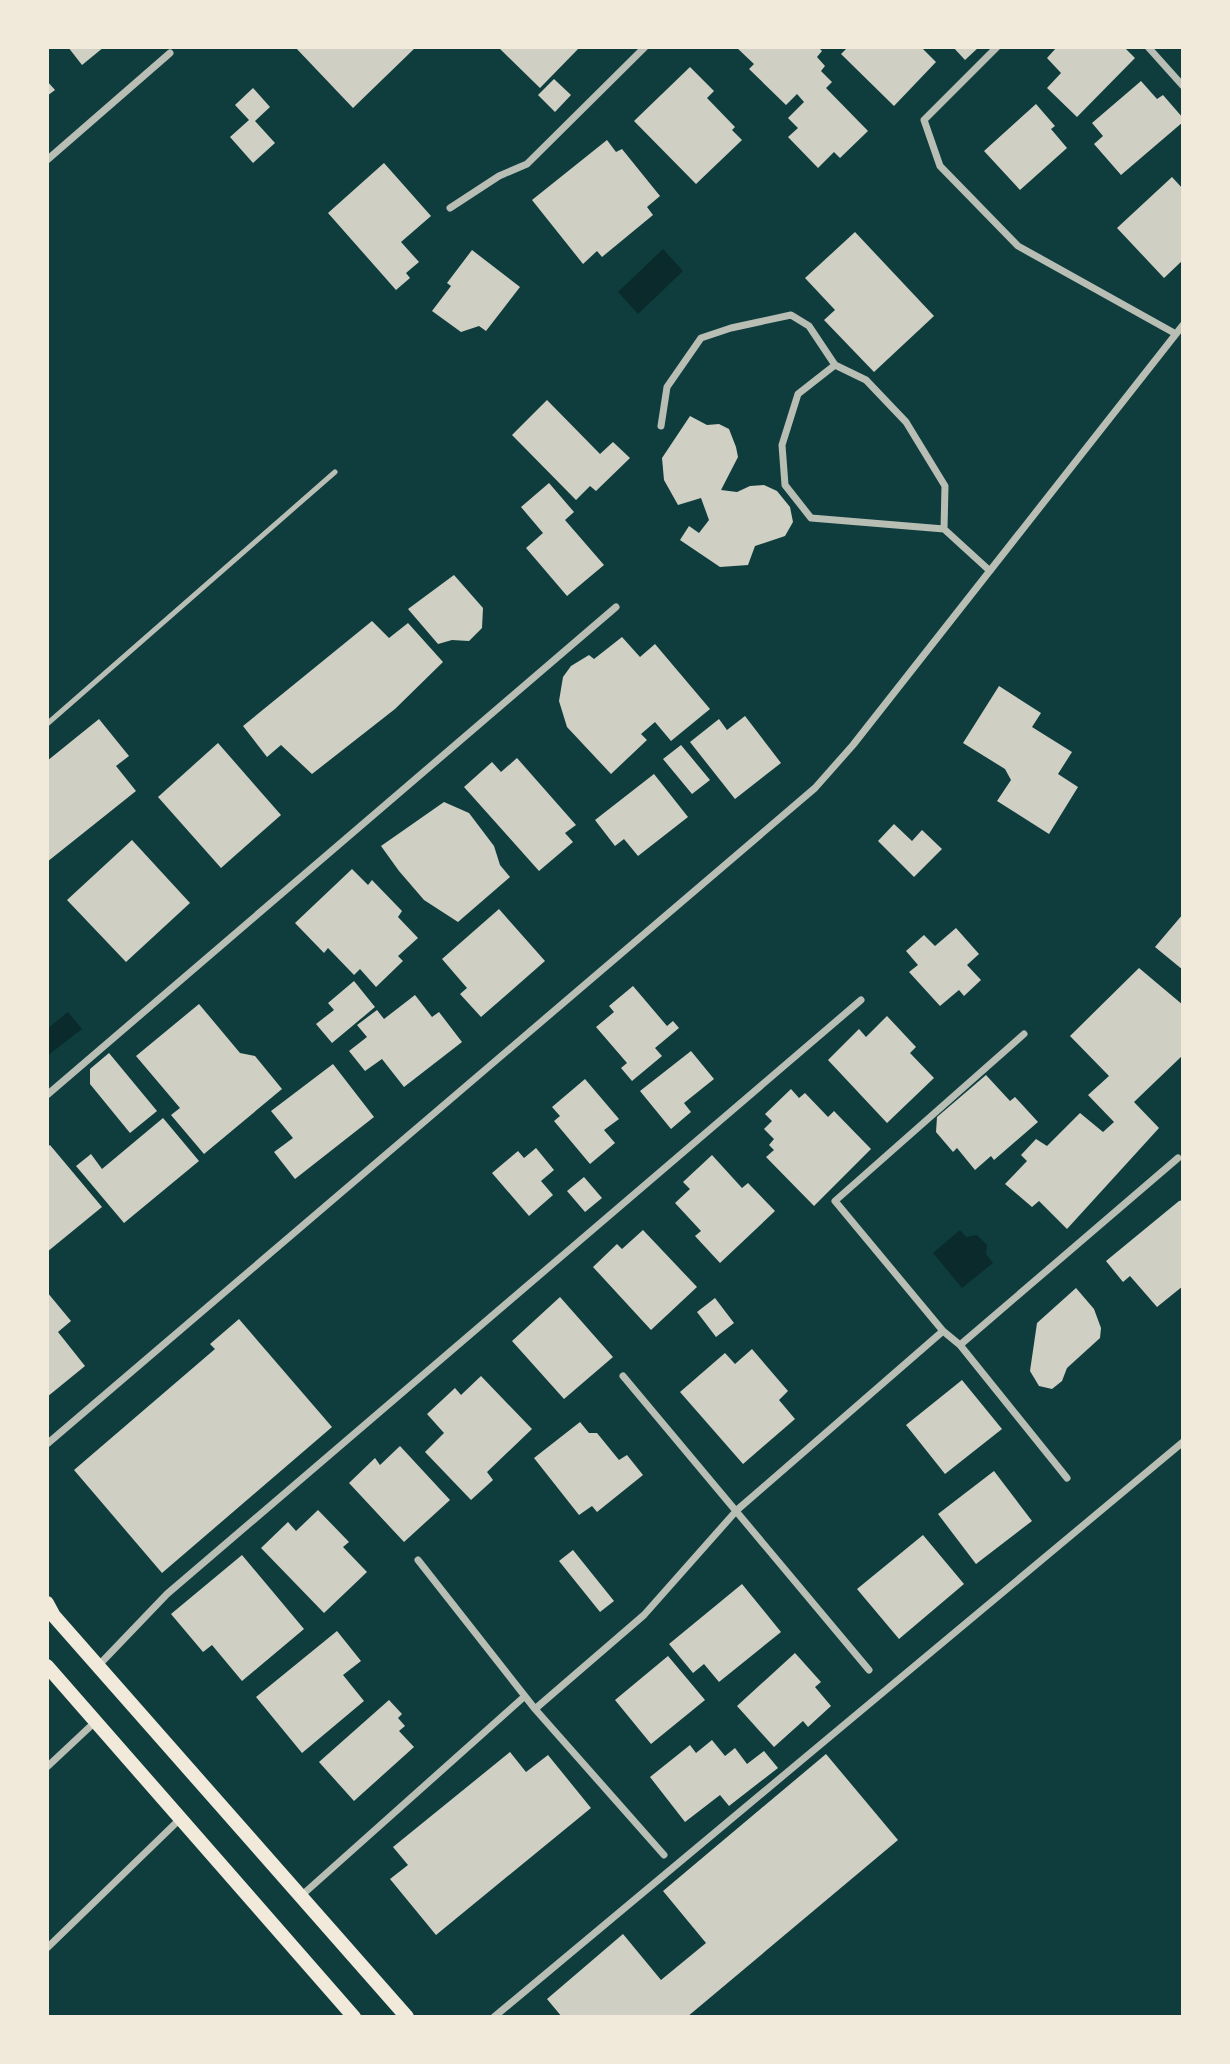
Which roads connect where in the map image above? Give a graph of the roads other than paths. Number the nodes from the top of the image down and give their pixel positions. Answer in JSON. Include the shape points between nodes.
{"nodes":[{"id":1,"x":645,"y":47,"type":"edge"},
{"id":2,"x":998,"y":47,"type":"edge"},
{"id":3,"x":1148,"y":47,"type":"edge"},
{"id":4,"x":170,"y":53,"type":"dead end"},
{"id":5,"x":1183,"y":86,"type":"edge"},
{"id":6,"x":47,"y":160,"type":"edge"},
{"id":7,"x":450,"y":208,"type":"dead end"},
{"id":8,"x":1183,"y":325,"type":"edge"},
{"id":9,"x":1176,"y":334,"type":"junction"},
{"id":10,"x":835,"y":365,"type":"junction"},
{"id":11,"x":661,"y":426,"type":"dead end"},
{"id":12,"x":335,"y":472,"type":"dead end"},
{"id":13,"x":944,"y":529,"type":"junction"},
{"id":14,"x":990,"y":571,"type":"junction"},
{"id":15,"x":616,"y":607,"type":"dead end"},
{"id":16,"x":47,"y":724,"type":"edge"},
{"id":17,"x":861,"y":1000,"type":"dead end"},
{"id":18,"x":1024,"y":1034,"type":"dead end"},
{"id":19,"x":47,"y":1095,"type":"edge"},
{"id":20,"x":1178,"y":1158,"type":"dead end"},
{"id":21,"x":943,"y":1331,"type":"junction"},
{"id":22,"x":960,"y":1345,"type":"junction"},
{"id":23,"x":623,"y":1376,"type":"dead end"},
{"id":24,"x":1183,"y":1442,"type":"edge"},
{"id":25,"x":47,"y":1444,"type":"edge"},
{"id":26,"x":1067,"y":1478,"type":"dead end"},
{"id":27,"x":737,"y":1510,"type":"junction"},
{"id":28,"x":418,"y":1560,"type":"dead end"},
{"id":29,"x":47,"y":1603,"type":"edge"},
{"id":30,"x":47,"y":1666,"type":"edge"},
{"id":31,"x":98,"y":1666,"type":"junction"},
{"id":32,"x":869,"y":1670,"type":"dead end"},
{"id":33,"x":525,"y":1696,"type":"junction"},
{"id":34,"x":535,"y":1709,"type":"junction"},
{"id":35,"x":95,"y":1721,"type":"junction"},
{"id":36,"x":47,"y":1767,"type":"edge"},
{"id":37,"x":180,"y":1819,"type":"junction"},
{"id":38,"x":664,"y":1855,"type":"dead end"},
{"id":39,"x":301,"y":1896,"type":"junction"},
{"id":40,"x":47,"y":1948,"type":"edge"},
{"id":41,"x":354,"y":2017,"type":"edge"},
{"id":42,"x":407,"y":2017,"type":"edge"},
{"id":43,"x":494,"y":2017,"type":"edge"}],
"edges":[{"from":1,"to":7,"type":"street","via":[[527,164]]},
{"from":2,"to":9,"type":"street","via":[[924,120],[940,166],[1018,246]]},
{"from":3,"to":5,"type":"street"},
{"from":4,"to":6,"type":"street"},
{"from":8,"to":9,"type":"street"},
{"from":9,"to":14,"type":"street"},
{"from":10,"to":11,"type":"street","via":[[809,326],[791,315],[701,338],[667,387]]},
{"from":10,"to":13,"type":"street","via":[[866,380],[906,422],[945,486]]},
{"from":10,"to":13,"type":"street","via":[[798,394],[782,445],[785,485],[811,518]]},
{"from":12,"to":16,"type":"lane"},
{"from":13,"to":14,"type":"street"},
{"from":14,"to":25,"type":"street","via":[[815,788]]},
{"from":15,"to":19,"type":"street"},
{"from":17,"to":31,"type":"street","via":[[167,1594]]},
{"from":18,"to":21,"type":"street","via":[[835,1201]]},
{"from":20,"to":22,"type":"street"},
{"from":21,"to":22,"type":"street"},
{"from":21,"to":27,"type":"street"},
{"from":22,"to":26,"type":"street"},
{"from":23,"to":27,"type":"street"},
{"from":24,"to":43,"type":"street"},
{"from":27,"to":32,"type":"street"},
{"from":27,"to":34,"type":"street","via":[[645,1615]]},
{"from":28,"to":33,"type":"street"},
{"from":29,"to":31,"type":"main road"},
{"from":30,"to":35,"type":"main road"},
{"from":31,"to":39,"type":"main road"},
{"from":33,"to":34,"type":"street"},
{"from":33,"to":39,"type":"street"},
{"from":34,"to":38,"type":"street"},
{"from":35,"to":36,"type":"street"},
{"from":35,"to":37,"type":"main road"},
{"from":37,"to":40,"type":"street"},
{"from":37,"to":41,"type":"main road"},
{"from":39,"to":42,"type":"main road"}]}
